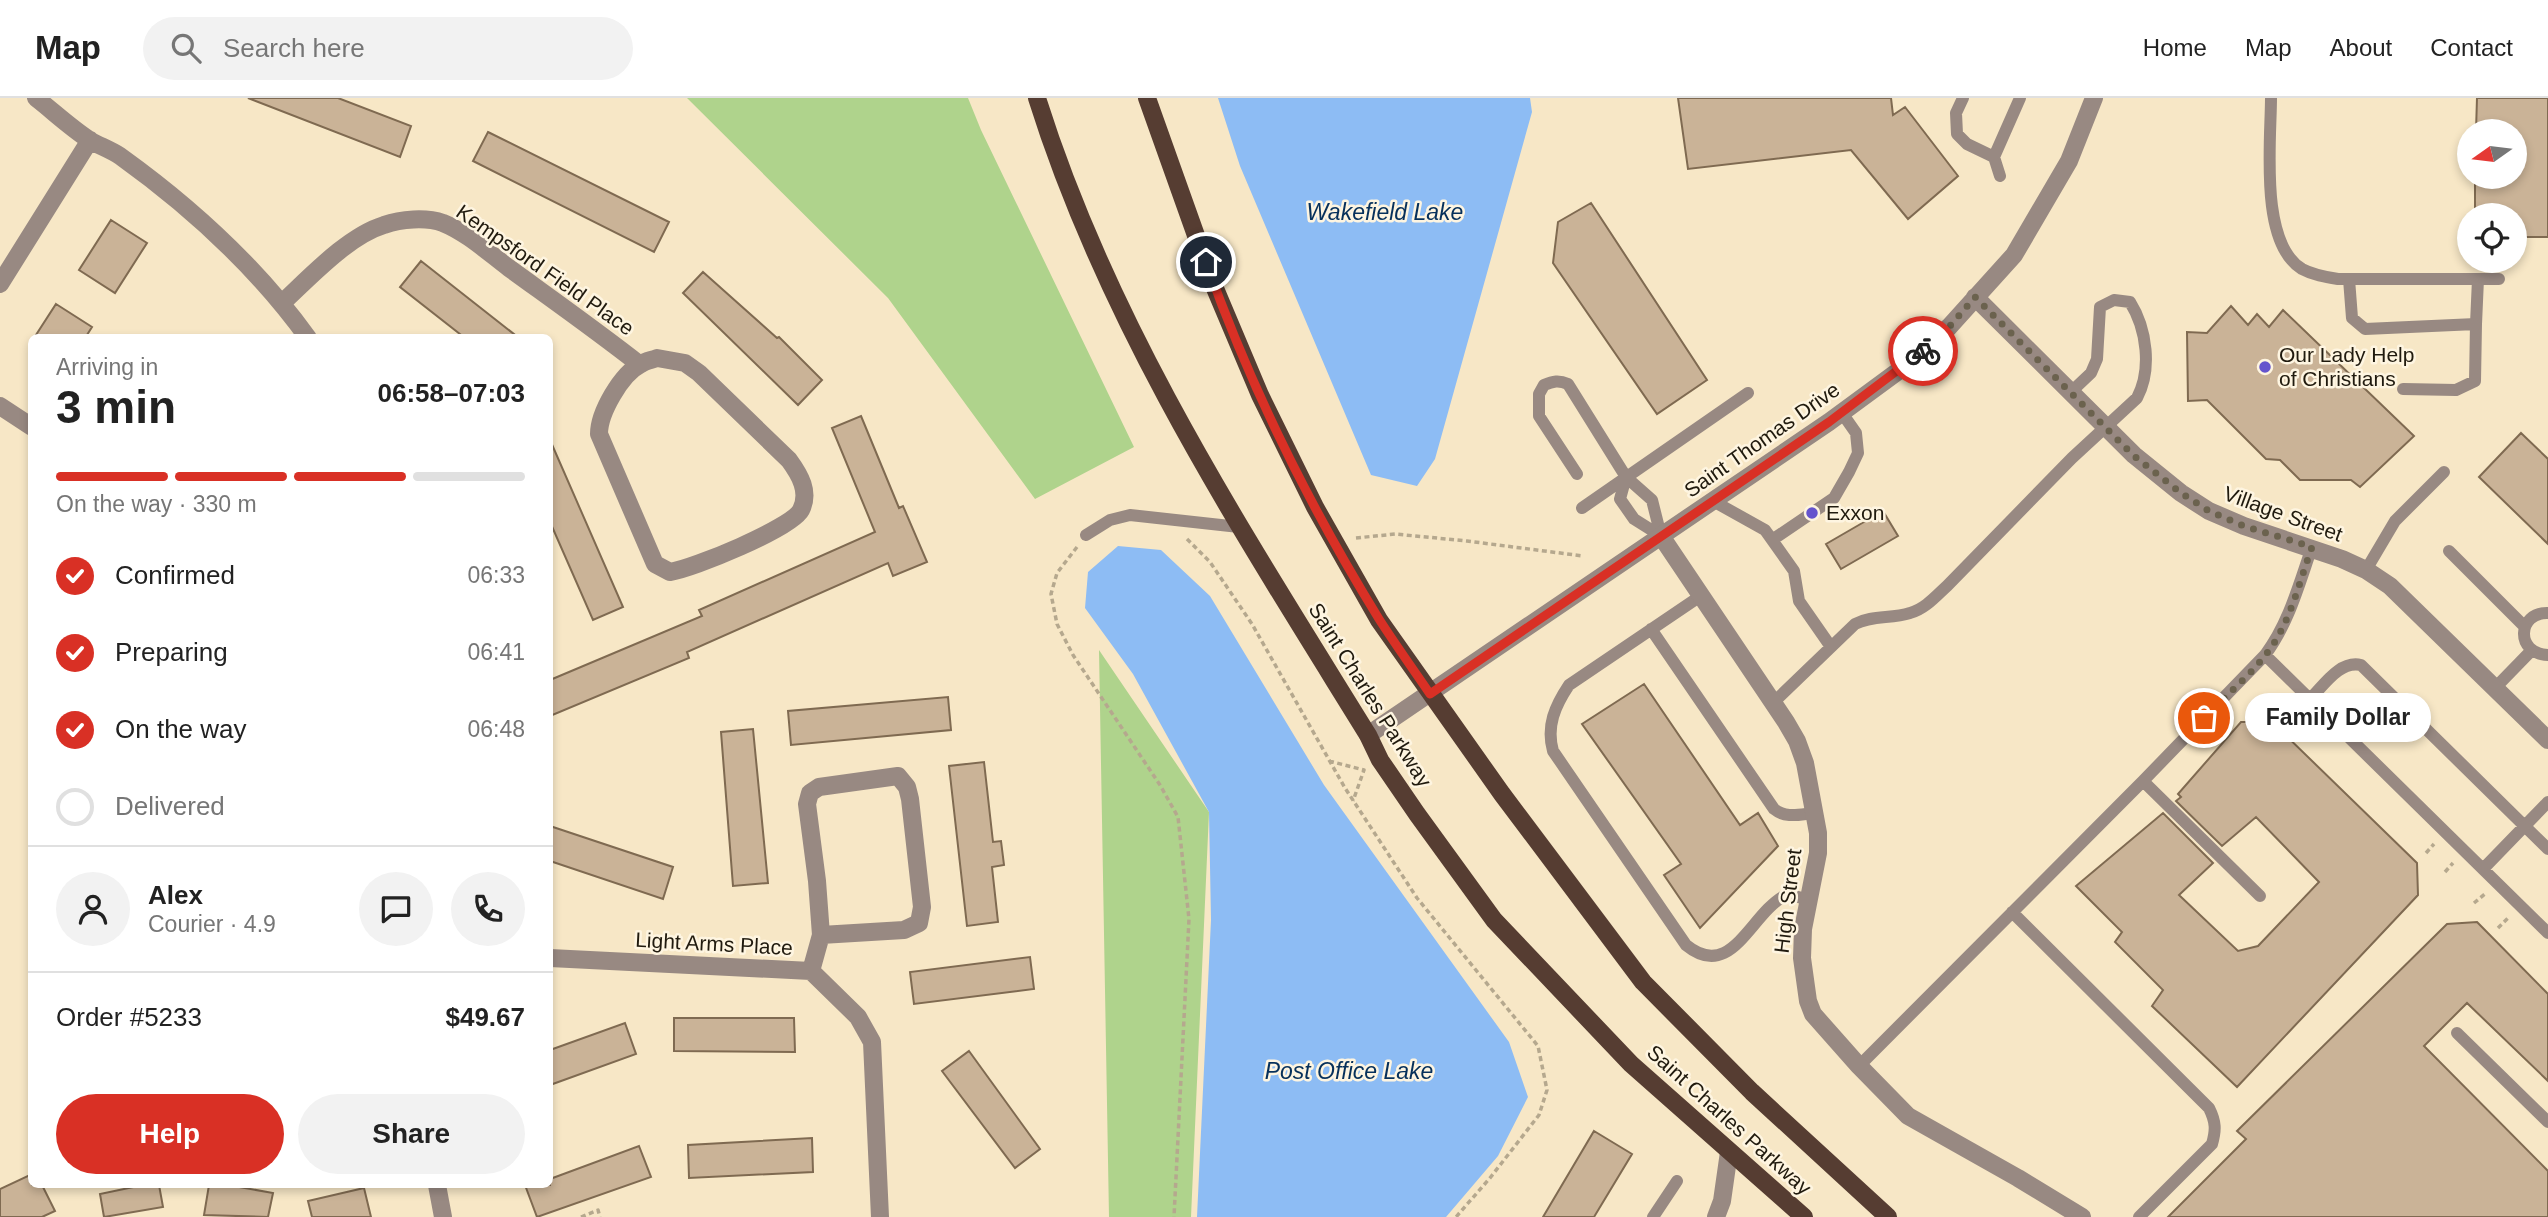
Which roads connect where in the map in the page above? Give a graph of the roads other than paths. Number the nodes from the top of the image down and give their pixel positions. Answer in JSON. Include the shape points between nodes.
{"nodes":[{"id":1,"x":36,"y":98,"type":"edge"},
{"id":2,"x":1037,"y":98,"type":"edge"},
{"id":3,"x":1147,"y":98,"type":"edge"},
{"id":4,"x":1963,"y":98,"type":"edge"},
{"id":5,"x":2020,"y":98,"type":"edge"},
{"id":6,"x":2094,"y":98,"type":"edge"},
{"id":7,"x":2271,"y":98,"type":"edge"},
{"id":8,"x":90,"y":141,"type":"junction"},
{"id":9,"x":1994,"y":157,"type":"junction"},
{"id":10,"x":2000,"y":176,"type":"dead end"},
{"id":11,"x":2349,"y":279,"type":"junction"},
{"id":12,"x":2478,"y":279,"type":"junction"},
{"id":13,"x":2499,"y":279,"type":"dead end"},
{"id":14,"x":0,"y":284,"type":"edge"},
{"id":15,"x":1975,"y":297,"type":"junction"},
{"id":16,"x":282,"y":303,"type":"junction"},
{"id":17,"x":2476,"y":324,"type":"junction"},
{"id":18,"x":304,"y":334,"type":"edge"},
{"id":19,"x":639,"y":365,"type":"junction"},
{"id":20,"x":2403,"y":389,"type":"dead end"},
{"id":21,"x":2072,"y":391,"type":"junction"},
{"id":22,"x":1748,"y":393,"type":"dead end"},
{"id":23,"x":0,"y":405,"type":"edge"},
{"id":24,"x":1842,"y":413,"type":"junction"},
{"id":25,"x":28,"y":424,"type":"edge"},
{"id":26,"x":2108,"y":427,"type":"junction"},
{"id":27,"x":2444,"y":472,"type":"dead end"},
{"id":28,"x":1577,"y":474,"type":"dead end"},
{"id":29,"x":1626,"y":477,"type":"junction"},
{"id":30,"x":1713,"y":501,"type":"junction"},
{"id":31,"x":1582,"y":508,"type":"dead end"},
{"id":32,"x":1239,"y":527,"type":"junction"},
{"id":33,"x":1086,"y":535,"type":"road end"},
{"id":34,"x":1661,"y":536,"type":"junction"},
{"id":35,"x":1772,"y":540,"type":"junction"},
{"id":36,"x":2312,"y":547,"type":"junction"},
{"id":37,"x":2449,"y":551,"type":"dead end"},
{"id":38,"x":2366,"y":570,"type":"junction"},
{"id":39,"x":1702,"y":594,"type":"junction"},
{"id":40,"x":2548,"y":613,"type":"edge"},
{"id":41,"x":2525,"y":627,"type":"junction"},
{"id":42,"x":1651,"y":629,"type":"junction"},
{"id":43,"x":1831,"y":647,"type":"junction"},
{"id":44,"x":2531,"y":651,"type":"junction"},
{"id":45,"x":2265,"y":655,"type":"junction"},
{"id":46,"x":2548,"y":656,"type":"edge"},
{"id":47,"x":2495,"y":688,"type":"junction"},
{"id":48,"x":1430,"y":694,"type":"junction"},
{"id":49,"x":2310,"y":699,"type":"junction"},
{"id":50,"x":1774,"y":702,"type":"junction"},
{"id":51,"x":1368,"y":735,"type":"junction"},
{"id":52,"x":2548,"y":740,"type":"edge"},
{"id":53,"x":2143,"y":781,"type":"junction"},
{"id":54,"x":2548,"y":802,"type":"edge"},
{"id":55,"x":1815,"y":813,"type":"junction"},
{"id":56,"x":2524,"y":826,"type":"junction"},
{"id":57,"x":2548,"y":849,"type":"edge"},
{"id":58,"x":2483,"y":869,"type":"junction"},
{"id":59,"x":2260,"y":896,"type":"dead end"},
{"id":60,"x":1809,"y":900,"type":"junction"},
{"id":61,"x":2012,"y":912,"type":"junction"},
{"id":62,"x":2548,"y":933,"type":"edge"},
{"id":63,"x":821,"y":935,"type":"junction"},
{"id":64,"x":553,"y":958,"type":"edge"},
{"id":65,"x":811,"y":971,"type":"junction"},
{"id":66,"x":2457,"y":1033,"type":"dead end"},
{"id":67,"x":1859,"y":1066,"type":"junction"},
{"id":68,"x":2548,"y":1122,"type":"edge"},
{"id":69,"x":1729,"y":1152,"type":"junction"},
{"id":70,"x":1677,"y":1181,"type":"dead end"},
{"id":71,"x":438,"y":1188,"type":"edge"},
{"id":72,"x":443,"y":1217,"type":"edge"},
{"id":73,"x":880,"y":1217,"type":"edge"},
{"id":74,"x":1653,"y":1217,"type":"edge"},
{"id":75,"x":1716,"y":1217,"type":"edge"},
{"id":76,"x":1804,"y":1217,"type":"edge"},
{"id":77,"x":1888,"y":1217,"type":"edge"},
{"id":78,"x":2082,"y":1217,"type":"edge"},
{"id":79,"x":2139,"y":1217,"type":"edge"}],
"edges":[{"from":1,"to":8,"type":"street"},
{"from":2,"to":32,"type":"main road","name":"Saint Charles Parkway","via":[[1101,265],[1167,400]]},
{"from":3,"to":48,"type":"main road","name":"Saint Charles Parkway","via":[[1214,286],[1260,395],[1379,620]]},
{"from":4,"to":9,"type":"lane","via":[[1956,113],[1956,134]]},
{"from":5,"to":9,"type":"lane"},
{"from":6,"to":15,"type":"street","name":"Saint Thomas Drive","via":[[2068,161],[2014,255]]},
{"from":7,"to":11,"type":"lane","via":[[2272,207],[2281,243],[2301,268]]},
{"from":8,"to":14,"type":"street"},
{"from":8,"to":16,"type":"street","via":[[117,153],[184,205]]},
{"from":9,"to":10,"type":"lane"},
{"from":11,"to":12,"type":"lane"},
{"from":11,"to":17,"type":"lane","via":[[2352,318],[2365,329]]},
{"from":12,"to":13,"type":"lane"},
{"from":12,"to":17,"type":"lane"},
{"from":15,"to":21,"type":"street","name":"Village Street"},
{"from":15,"to":24,"type":"street","name":"Saint Thomas Drive","via":[[1912,361]]},
{"from":16,"to":18,"type":"street"},
{"from":16,"to":19,"type":"street","name":"Kempsford Field Place","via":[[338,253],[382,225],[413,220],[442,223]]},
{"from":17,"to":20,"type":"lane","via":[[2475,382],[2456,390]]},
{"from":19,"to":19,"type":"street","name":"Kempsford Field Place","via":[[657,358],[685,363],[789,460],[804,486],[803,505],[793,520],[679,571],[655,564],[598,434],[601,413]]},
{"from":21,"to":26,"type":"street","name":"Village Street"},
{"from":21,"to":26,"type":"lane","via":[[2091,373],[2097,359],[2100,307],[2114,300],[2130,302],[2140,318],[2146,370],[2137,398]]},
{"from":22,"to":29,"type":"lane"},
{"from":23,"to":25,"type":"street"},
{"from":24,"to":30,"type":"street","name":"Saint Thomas Drive"},
{"from":24,"to":35,"type":"lane","via":[[1856,433],[1858,453],[1849,472],[1834,498]]},
{"from":26,"to":36,"type":"street","name":"Village Street","via":[[2133,455],[2209,511]]},
{"from":26,"to":43,"type":"lane","via":[[1925,606],[1913,613],[1865,619]]},
{"from":27,"to":38,"type":"lane","via":[[2395,521]]},
{"from":28,"to":29,"type":"lane","via":[[1539,416],[1539,394],[1544,385],[1560,380],[1568,384]]},
{"from":29,"to":31,"type":"lane"},
{"from":29,"to":34,"type":"lane","via":[[1652,500]]},
{"from":29,"to":34,"type":"lane","via":[[1620,499],[1634,519]]},
{"from":30,"to":34,"type":"street","name":"Saint Thomas Drive"},
{"from":30,"to":35,"type":"lane","via":[[1765,530]]},
{"from":32,"to":33,"type":"lane","via":[[1130,515],[1110,520]]},
{"from":32,"to":51,"type":"main road","name":"Saint Charles Parkway"},
{"from":34,"to":39,"type":"street","name":"High Street"},
{"from":34,"to":48,"type":"street","name":"Saint Thomas Drive"},
{"from":35,"to":43,"type":"lane","via":[[1794,571],[1799,601]]},
{"from":36,"to":38,"type":"street","name":"Village Street"},
{"from":36,"to":45,"type":"lane","via":[[2288,615]]},
{"from":37,"to":41,"type":"lane"},
{"from":38,"to":47,"type":"street","name":"Village Street","via":[[2390,586]]},
{"from":39,"to":42,"type":"lane"},
{"from":39,"to":50,"type":"street","name":"High Street"},
{"from":40,"to":41,"type":"lane","via":[[2534,616]]},
{"from":41,"to":44,"type":"lane"},
{"from":42,"to":55,"type":"lane","via":[[1774,809],[1787,816]]},
{"from":42,"to":60,"type":"lane","via":[[1569,685],[1551,721],[1553,751],[1686,945],[1697,954],[1726,954],[1784,896]]},
{"from":43,"to":50,"type":"lane"},
{"from":44,"to":46,"type":"lane"},
{"from":44,"to":47,"type":"lane"},
{"from":45,"to":49,"type":"lane"},
{"from":45,"to":53,"type":"lane"},
{"from":47,"to":52,"type":"street","name":"Village Street"},
{"from":48,"to":51,"type":"street","name":"Saint Thomas Drive"},
{"from":48,"to":77,"type":"main road","name":"Saint Charles Parkway","via":[[1643,982],[1752,1092]]},
{"from":49,"to":56,"type":"lane","via":[[2344,666],[2361,665]]},
{"from":49,"to":58,"type":"lane"},
{"from":50,"to":55,"type":"street","name":"High Street","via":[[1797,741]]},
{"from":51,"to":69,"type":"main road","name":"Saint Charles Parkway","via":[[1395,782],[1494,920],[1631,1064]]},
{"from":53,"to":59,"type":"lane"},
{"from":53,"to":61,"type":"lane"},
{"from":54,"to":56,"type":"lane"},
{"from":55,"to":60,"type":"street","name":"High Street","via":[[1818,853]]},
{"from":56,"to":57,"type":"lane"},
{"from":56,"to":58,"type":"lane"},
{"from":58,"to":62,"type":"lane"},
{"from":60,"to":67,"type":"street","name":"High Street","via":[[1802,958],[1808,1000],[1817,1021]]},
{"from":61,"to":67,"type":"lane"},
{"from":61,"to":79,"type":"lane","via":[[2209,1108],[2215,1120],[2212,1144]]},
{"from":63,"to":63,"type":"street","via":[[904,930],[919,923],[922,907],[910,799],[898,776],[819,787],[810,793],[807,804]]},
{"from":63,"to":65,"type":"street"},
{"from":64,"to":65,"type":"street","name":"Light Arms Place"},
{"from":65,"to":73,"type":"street","name":"Light Arms Place","via":[[858,1017],[867,1032],[873,1055]]},
{"from":66,"to":68,"type":"lane"},
{"from":67,"to":78,"type":"street","name":"High Street","via":[[1908,1116]]},
{"from":69,"to":75,"type":"street"},
{"from":69,"to":76,"type":"main road","name":"Saint Charles Parkway"},
{"from":70,"to":74,"type":"lane"},
{"from":71,"to":72,"type":"street"}]}
